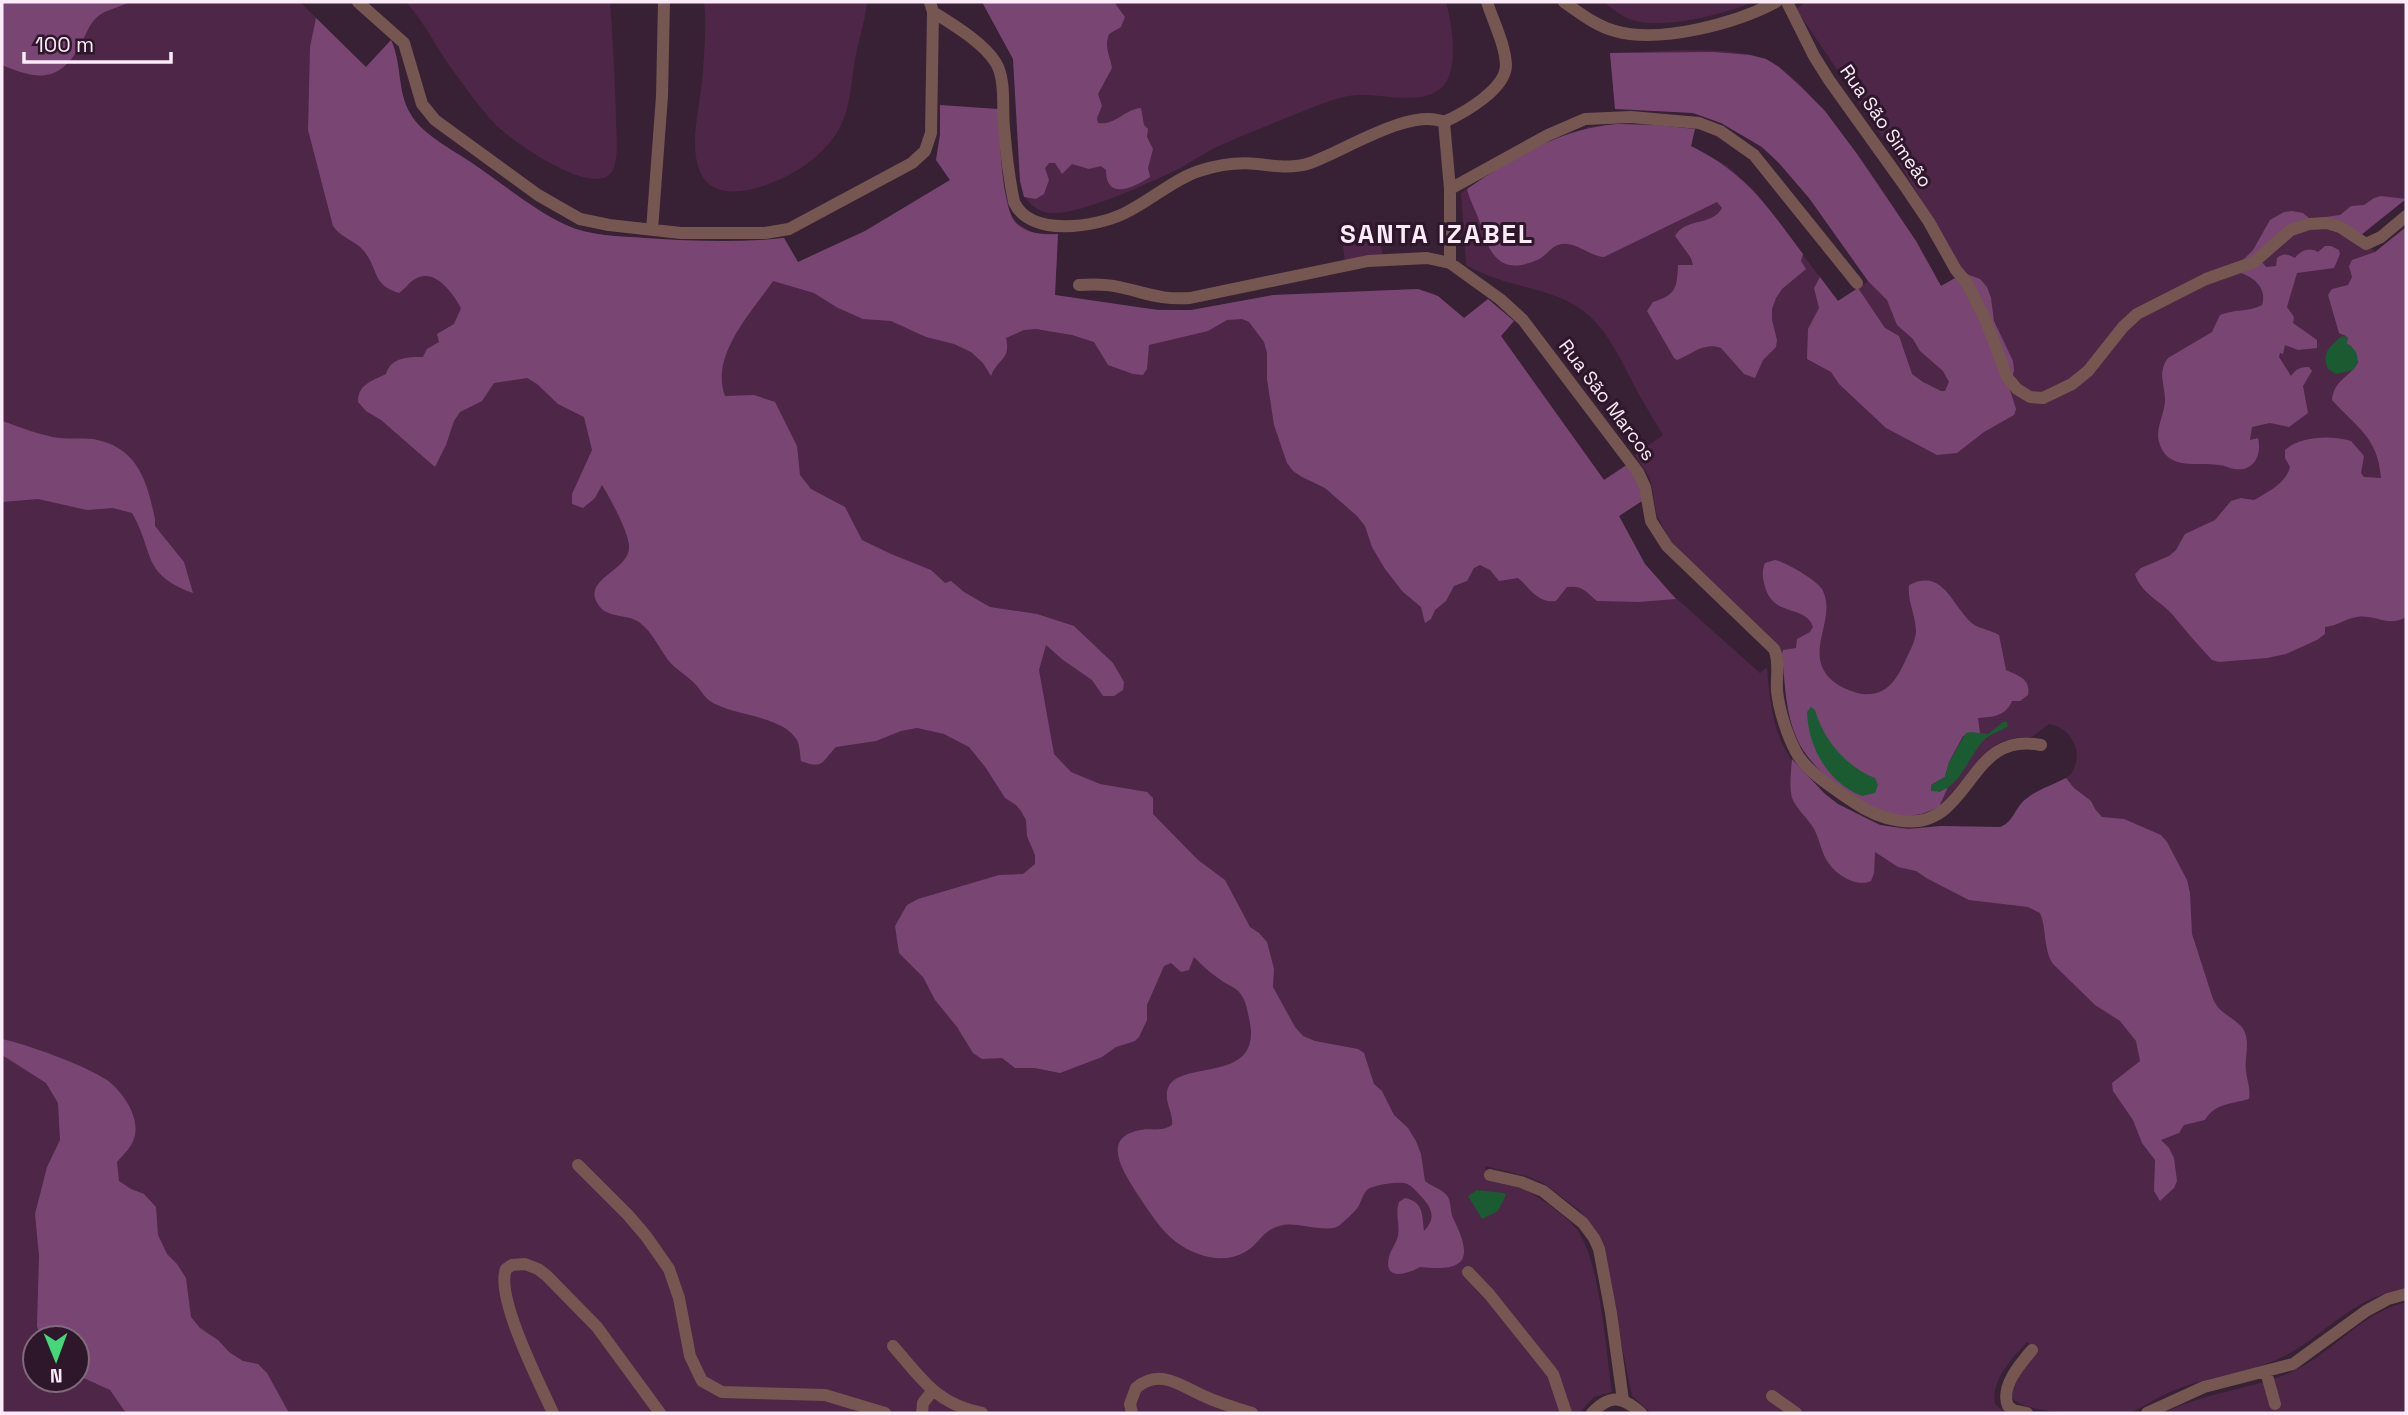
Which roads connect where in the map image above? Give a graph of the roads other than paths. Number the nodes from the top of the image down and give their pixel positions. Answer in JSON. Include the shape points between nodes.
{"nodes":[{"id":1,"x":358,"y":2,"type":"edge"},
{"id":2,"x":664,"y":2,"type":"edge"},
{"id":3,"x":1487,"y":2,"type":"edge"},
{"id":4,"x":1564,"y":2,"type":"edge"},
{"id":5,"x":1776,"y":2,"type":"edge"},
{"id":6,"x":1787,"y":2,"type":"edge"},
{"id":7,"x":932,"y":7,"type":"edge"},
{"id":8,"x":1444,"y":122,"type":"junction"},
{"id":9,"x":1450,"y":189,"type":"junction"},
{"id":10,"x":2406,"y":216,"type":"edge"},
{"id":11,"x":652,"y":230,"type":"junction"},
{"id":12,"x":1450,"y":263,"type":"junction"},
{"id":13,"x":1857,"y":283,"type":"dead end"},
{"id":14,"x":1079,"y":285,"type":"dead end"},
{"id":15,"x":2041,"y":745,"type":"dead end"},
{"id":16,"x":578,"y":1165,"type":"dead end"},
{"id":17,"x":1490,"y":1175,"type":"dead end"},
{"id":18,"x":1468,"y":1272,"type":"dead end"},
{"id":19,"x":2406,"y":1294,"type":"edge"},
{"id":20,"x":893,"y":1346,"type":"dead end"},
{"id":21,"x":2032,"y":1350,"type":"dead end"},
{"id":22,"x":2266,"y":1372,"type":"junction"},
{"id":23,"x":933,"y":1390,"type":"junction"},
{"id":24,"x":1772,"y":1396,"type":"dead end"},
{"id":25,"x":1623,"y":1400,"type":"junction"},
{"id":26,"x":2275,"y":1404,"type":"dead end"},
{"id":27,"x":553,"y":1413,"type":"edge"},
{"id":28,"x":660,"y":1413,"type":"edge"},
{"id":29,"x":885,"y":1413,"type":"edge"},
{"id":30,"x":920,"y":1413,"type":"edge"},
{"id":31,"x":982,"y":1413,"type":"edge"},
{"id":32,"x":1132,"y":1413,"type":"edge"},
{"id":33,"x":1252,"y":1413,"type":"edge"},
{"id":34,"x":1566,"y":1413,"type":"edge"},
{"id":35,"x":1592,"y":1413,"type":"edge"},
{"id":36,"x":1641,"y":1413,"type":"edge"},
{"id":37,"x":1796,"y":1413,"type":"edge"},
{"id":38,"x":2028,"y":1413,"type":"edge"},
{"id":39,"x":2147,"y":1413,"type":"edge"}],
"edges":[{"from":1,"to":11,"type":"street","via":[[404,43],[422,104],[441,126],[580,219]]},
{"from":2,"to":11,"type":"street"},
{"from":3,"to":8,"type":"street","via":[[1503,50],[1505,72],[1483,99]]},
{"from":4,"to":5,"type":"street","via":[[1612,30],[1647,34],[1723,23]]},
{"from":6,"to":10,"type":"street","name":"Rua São Simeão","via":[[1824,72],[1967,283],[2007,377],[2017,389],[2036,399],[2060,391],[2088,371],[2137,314],[2206,279],[2254,262],[2291,230],[2327,223],[2370,243]]},
{"from":7,"to":8,"type":"street","via":[[997,65],[1014,202],[1023,215],[1043,225],[1064,227],[1116,217],[1202,170],[1239,163],[1295,167],[1416,120]]},
{"from":7,"to":11,"type":"street","via":[[931,133],[919,157],[784,231]]},
{"from":8,"to":9,"type":"street"},
{"from":9,"to":12,"type":"street"},
{"from":9,"to":13,"type":"street","via":[[1585,119],[1631,117],[1699,123],[1720,131],[1754,155]]},
{"from":12,"to":14,"type":"street","name":"Rua São Marcos","via":[[1408,257],[1368,261],[1170,300],[1118,287]]},
{"from":12,"to":15,"type":"street","name":"Rua São Marcos","via":[[1522,320],[1638,472],[1651,521],[1667,546],[1774,649],[1779,700],[1795,751],[1832,787],[1882,817],[1900,821],[1925,818],[1947,807],[1984,762],[2000,750],[2021,743]]},
{"from":16,"to":29,"type":"street","via":[[628,1215],[668,1269],[679,1298],[690,1356],[702,1381],[722,1392],[825,1395]]},
{"from":17,"to":25,"type":"street","via":[[1543,1191],[1583,1223],[1594,1238],[1611,1313]]},
{"from":18,"to":34,"type":"street","via":[[1553,1374]]},
{"from":19,"to":22,"type":"street","via":[[2366,1311],[2293,1364]]},
{"from":20,"to":23,"type":"street"},
{"from":21,"to":38,"type":"street","via":[[2006,1393],[2008,1406]]},
{"from":22,"to":26,"type":"street"},
{"from":22,"to":39,"type":"street","via":[[2204,1387]]},
{"from":23,"to":30,"type":"street"},
{"from":23,"to":31,"type":"street","via":[[952,1405]]},
{"from":24,"to":37,"type":"street"},
{"from":25,"to":35,"type":"street","via":[[1611,1399]]},
{"from":25,"to":36,"type":"street"},
{"from":27,"to":28,"type":"street","via":[[510,1311],[503,1280],[512,1265],[538,1269],[588,1316]]},
{"from":32,"to":33,"type":"street","via":[[1136,1388],[1163,1379]]}]}
